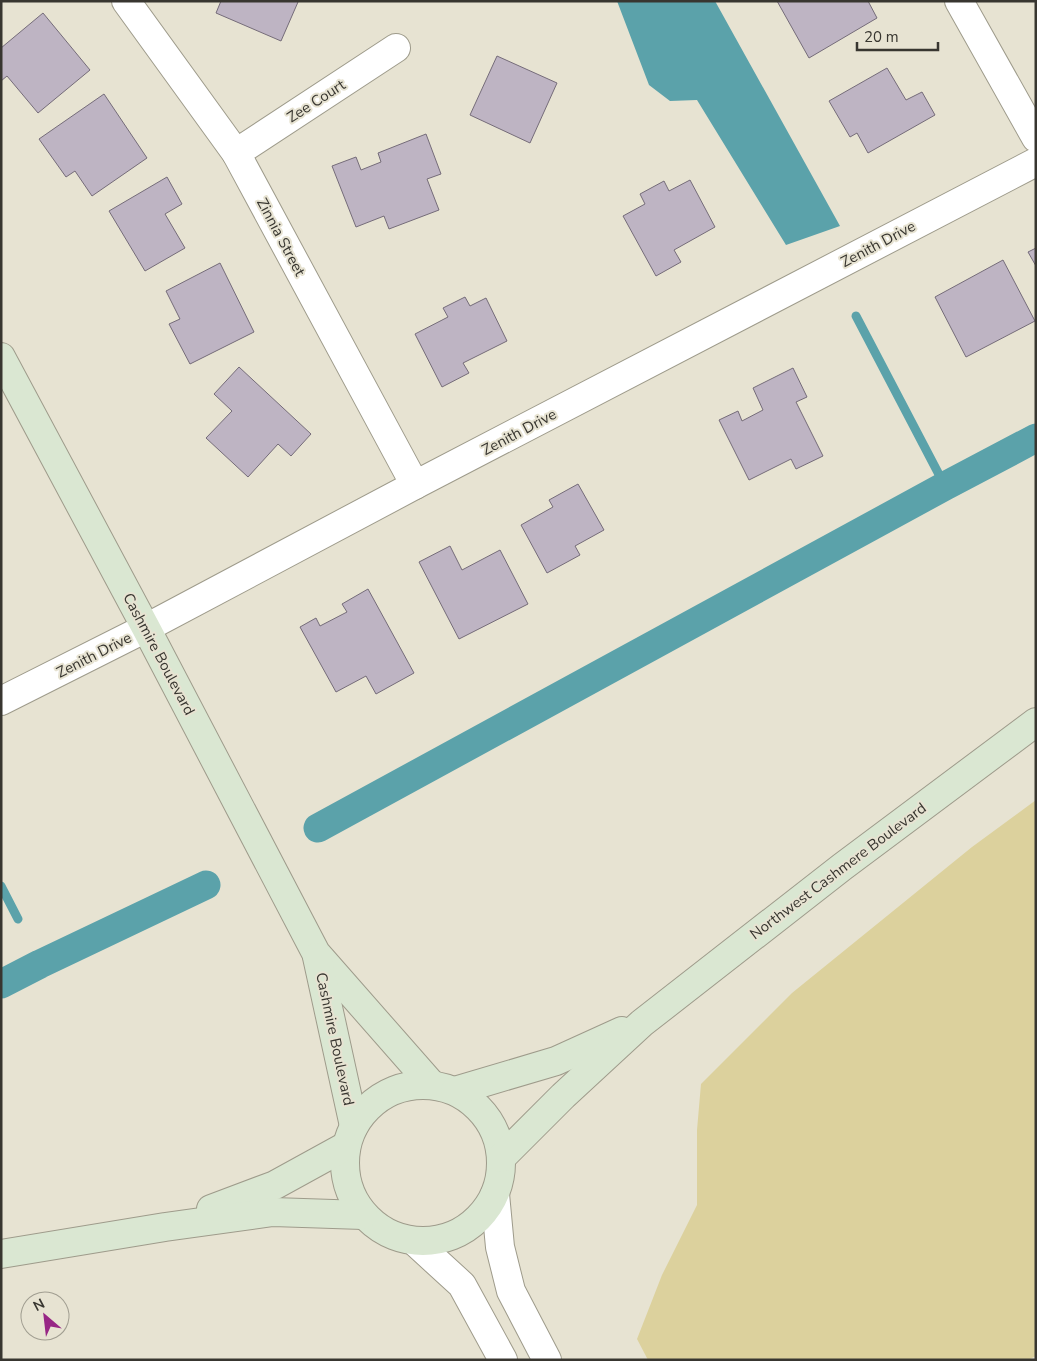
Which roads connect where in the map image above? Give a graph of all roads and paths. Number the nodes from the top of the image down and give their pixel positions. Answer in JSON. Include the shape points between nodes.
{"nodes":[{"id":1,"x":126,"y":1,"type":"edge"},
{"id":2,"x":959,"y":1,"type":"edge"},
{"id":3,"x":396,"y":48,"type":"dead end"},
{"id":4,"x":1036,"y":138,"type":"edge"},
{"id":5,"x":236,"y":153,"type":"junction"},
{"id":6,"x":1036,"y":162,"type":"edge"},
{"id":7,"x":1,"y":357,"type":"edge"},
{"id":8,"x":416,"y":486,"type":"junction"},
{"id":9,"x":146,"y":628,"type":"junction"},
{"id":10,"x":1,"y":701,"type":"edge"},
{"id":11,"x":1036,"y":722,"type":"edge"},
{"id":12,"x":316,"y":953,"type":"junction"},
{"id":13,"x":642,"y":1023,"type":"junction"},
{"id":14,"x":443,"y":1088,"type":"junction"},
{"id":15,"x":350,"y":1136,"type":"junction"},
{"id":16,"x":501,"y":1158,"type":"junction"},
{"id":17,"x":495,"y":1194,"type":"junction"},
{"id":18,"x":363,"y":1215,"type":"junction"},
{"id":19,"x":165,"y":1227,"type":"junction"},
{"id":20,"x":414,"y":1241,"type":"junction"},
{"id":21,"x":1,"y":1254,"type":"edge"},
{"id":22,"x":503,"y":1360,"type":"edge"},
{"id":23,"x":547,"y":1360,"type":"edge"}],
"edges":[{"from":1,"to":5,"type":"street","name":"Zinnia Street"},
{"from":2,"to":4,"type":"street"},
{"from":3,"to":5,"type":"street","name":"Zee Court"},
{"from":5,"to":8,"type":"street","name":"Zinnia Street"},
{"from":6,"to":8,"type":"street","name":"Zenith Drive"},
{"from":7,"to":9,"type":"street","name":"Cashmire Boulevard"},
{"from":8,"to":9,"type":"street","name":"Zenith Drive"},
{"from":9,"to":10,"type":"street","name":"Zenith Drive"},
{"from":9,"to":12,"type":"street","name":"Cashmire Boulevard"},
{"from":11,"to":13,"type":"street","name":"Northwest Cashmere Boulevard","via":[[842,867]]},
{"from":12,"to":14,"type":"street","name":"Cashmire Boulevard"},
{"from":12,"to":15,"type":"street","name":"Cashmire Boulevard"},
{"from":13,"to":14,"type":"street","name":"Northwest Cashmere Boulevard","via":[[556,1061]]},
{"from":13,"to":16,"type":"street","name":"Northwest Cashmere Boulevard"},
{"from":14,"to":15,"type":"street","via":[[408,1086],[385,1095],[367,1108]]},
{"from":14,"to":16,"type":"street","via":[[475,1105],[498,1140]]},
{"from":15,"to":18,"type":"street","via":[[344,1168],[349,1189]]},
{"from":15,"to":19,"type":"street","via":[[275,1185]]},
{"from":16,"to":17,"type":"street"},
{"from":17,"to":20,"type":"street","via":[[482,1214],[465,1229],[444,1238]]},
{"from":17,"to":23,"type":"street","via":[[500,1247],[510,1291]]},
{"from":18,"to":19,"type":"street","via":[[273,1212]]},
{"from":18,"to":20,"type":"street","via":[[386,1232]]},
{"from":19,"to":21,"type":"street"},
{"from":20,"to":22,"type":"street","via":[[462,1285]]}]}
